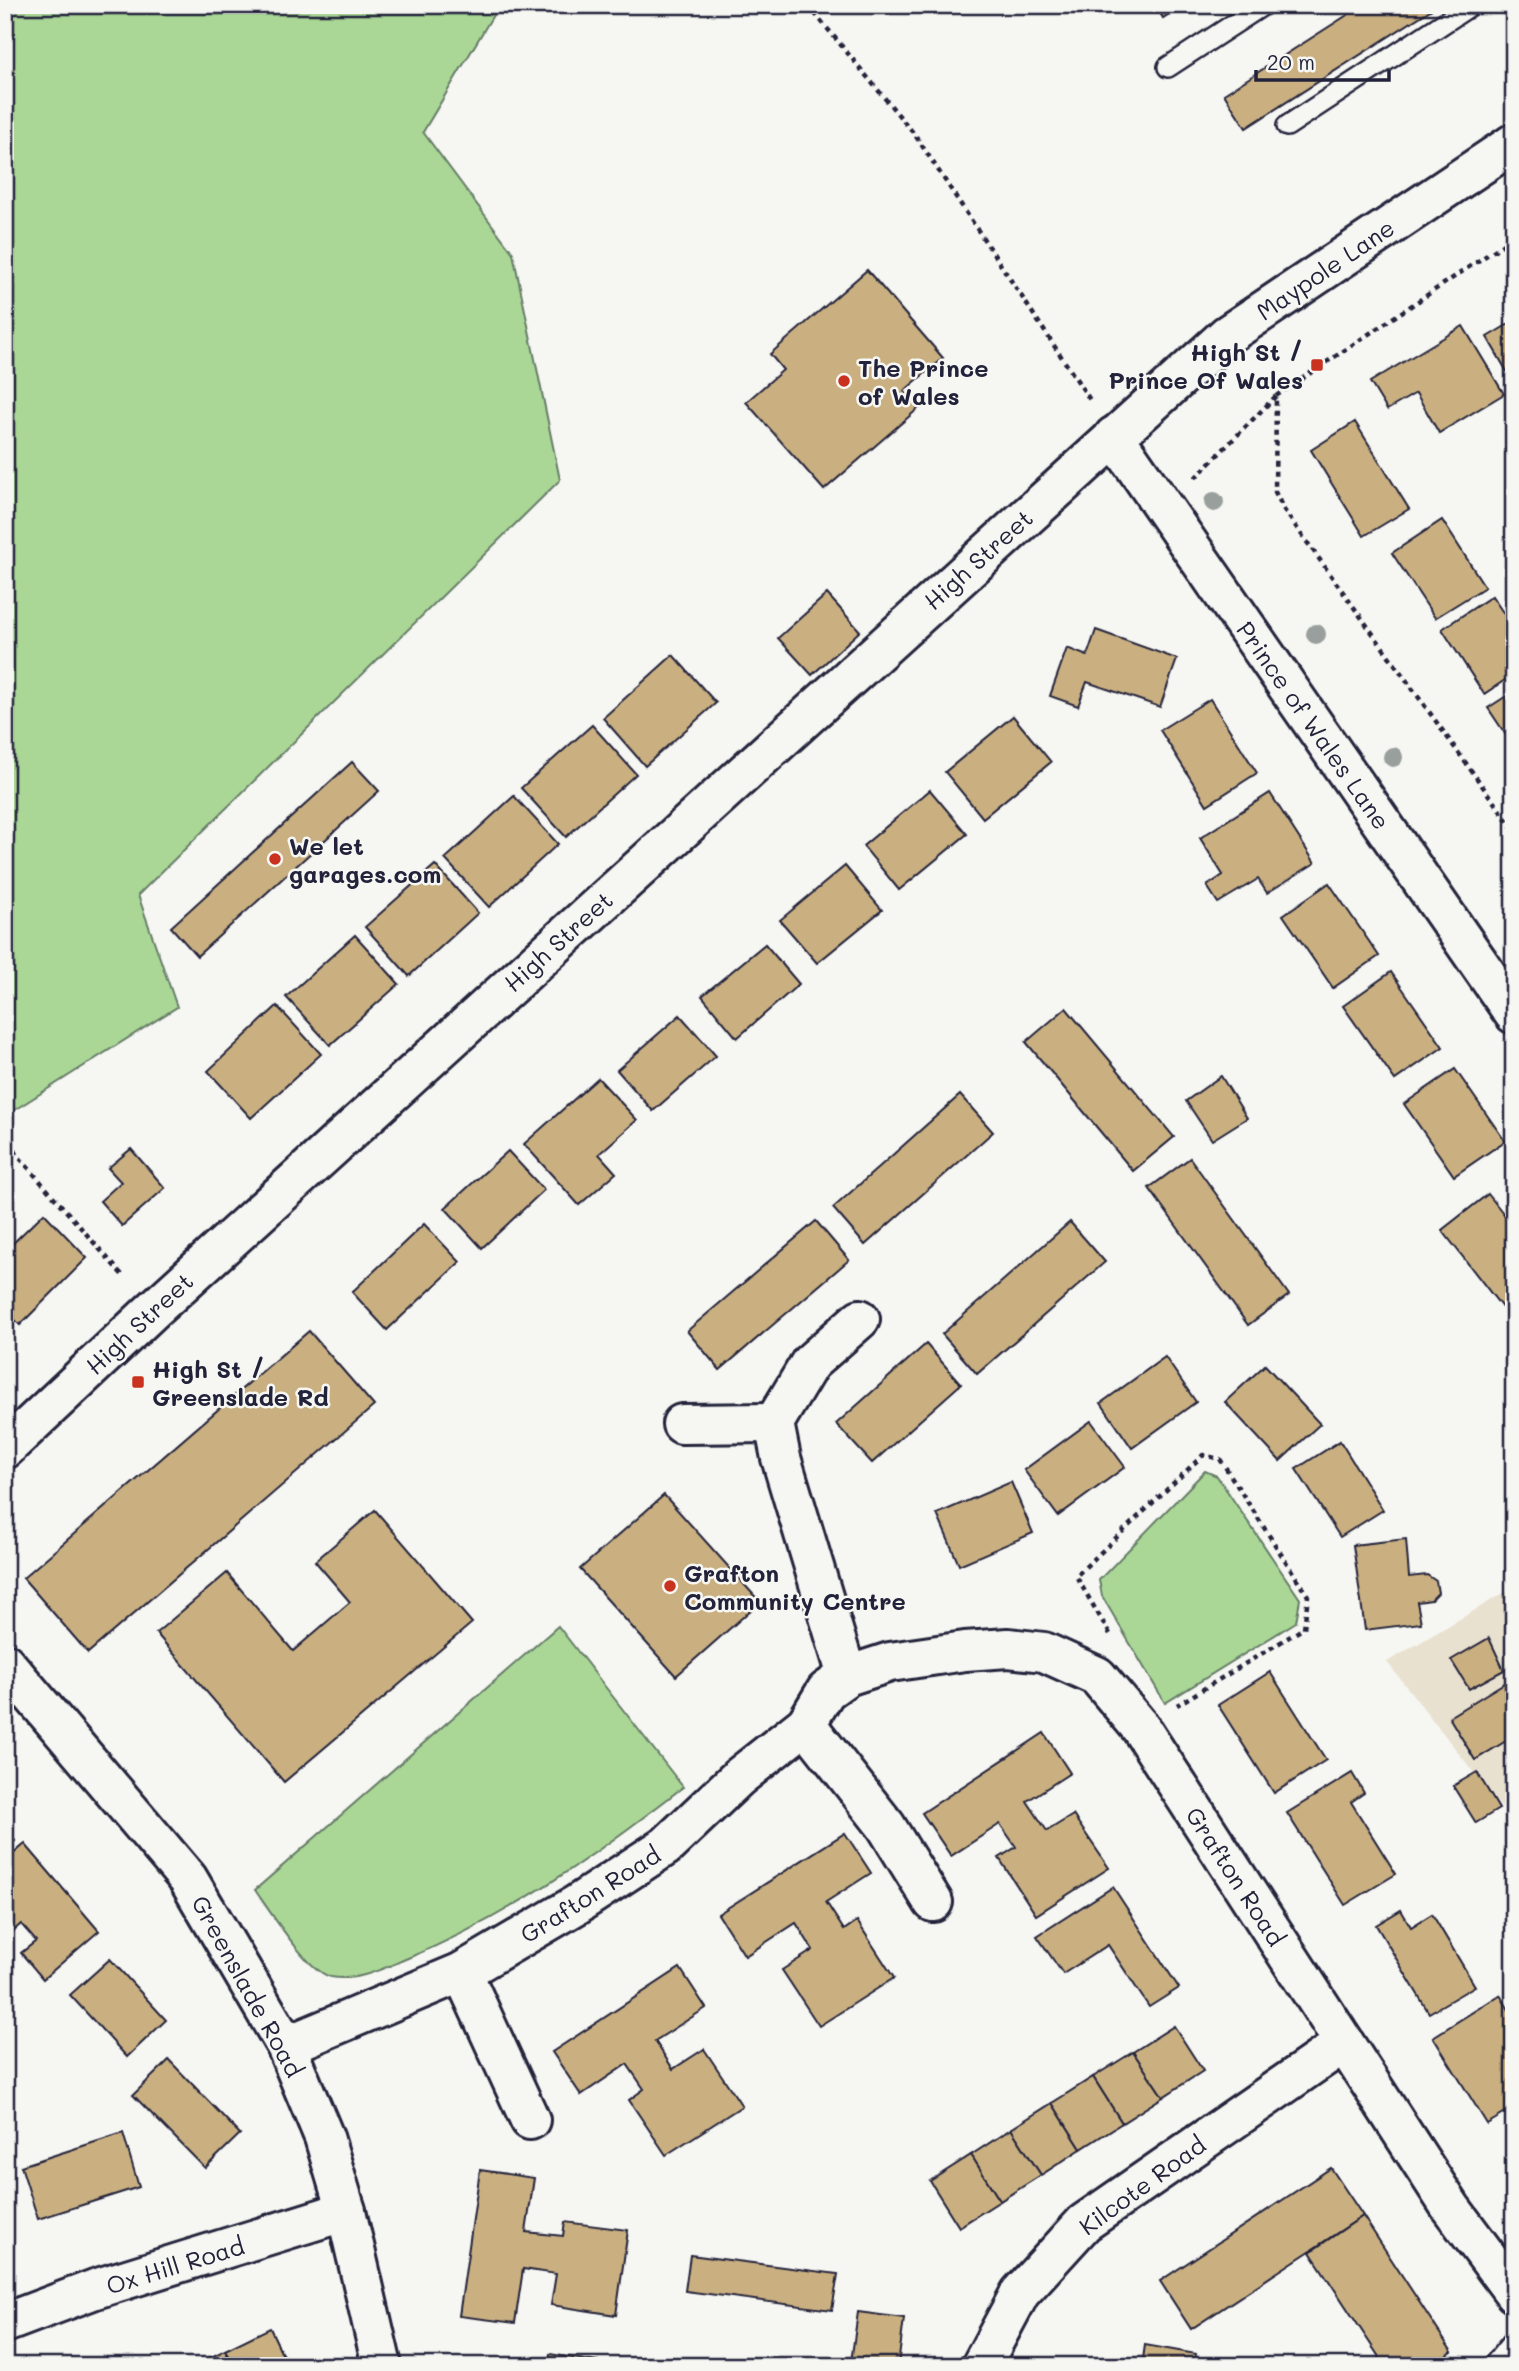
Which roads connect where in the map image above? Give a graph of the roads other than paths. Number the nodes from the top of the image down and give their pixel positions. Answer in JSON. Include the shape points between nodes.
{"nodes":[{"id":1,"x":1263,"y":5,"type":"edge"},
{"id":2,"x":1471,"y":5,"type":"edge"},
{"id":3,"x":1168,"y":67,"type":"dead end"},
{"id":4,"x":1287,"y":126,"type":"dead end"},
{"id":5,"x":1514,"y":143,"type":"edge"},
{"id":6,"x":1114,"y":436,"type":"junction"},
{"id":7,"x":1514,"y":1014,"type":"edge"},
{"id":8,"x":860,"y":1319,"type":"dead end"},
{"id":9,"x":774,"y":1423,"type":"junction"},
{"id":10,"x":682,"y":1424,"type":"dead end"},
{"id":11,"x":5,"y":1449,"type":"edge"},
{"id":12,"x":5,"y":1663,"type":"edge"},
{"id":13,"x":848,"y":1676,"type":"junction"},
{"id":14,"x":806,"y":1724,"type":"junction"},
{"id":15,"x":933,"y":1902,"type":"dead end"},
{"id":16,"x":462,"y":1972,"type":"junction"},
{"id":17,"x":1344,"y":2043,"type":"junction"},
{"id":18,"x":286,"y":2046,"type":"junction"},
{"id":19,"x":530,"y":2120,"type":"dead end"},
{"id":20,"x":346,"y":2211,"type":"junction"},
{"id":21,"x":1514,"y":2293,"type":"edge"},
{"id":22,"x":5,"y":2323,"type":"edge"},
{"id":23,"x":1514,"y":2340,"type":"edge"},
{"id":24,"x":382,"y":2366,"type":"edge"},
{"id":25,"x":981,"y":2366,"type":"edge"},
{"id":26,"x":1493,"y":2366,"type":"edge"}],
"edges":[{"from":1,"to":3,"type":"lane"},
{"from":2,"to":4,"type":"lane"},
{"from":5,"to":6,"type":"street","name":"Maypole Lane","via":[[1227,335]]},
{"from":6,"to":7,"type":"street","name":"Prince of Wales Lane"},
{"from":6,"to":11,"type":"street","name":"High Street"},
{"from":8,"to":9,"type":"street","via":[[810,1363]]},
{"from":9,"to":10,"type":"street"},
{"from":9,"to":13,"type":"street"},
{"from":12,"to":18,"type":"street","name":"Greenslade Road","via":[[188,1879]]},
{"from":13,"to":14,"type":"street","name":"Grafton Road","via":[[826,1691]]},
{"from":13,"to":17,"type":"street","name":"Grafton Road","via":[[890,1662],[1008,1648],[1044,1652],[1097,1676],[1140,1727]]},
{"from":14,"to":15,"type":"street","via":[[886,1826]]},
{"from":14,"to":16,"type":"street","name":"Grafton Road","via":[[739,1777],[666,1846]]},
{"from":16,"to":18,"type":"street","name":"Grafton Road"},
{"from":16,"to":19,"type":"street"},
{"from":17,"to":21,"type":"street","name":"Grafton Road","via":[[1451,2208]]},
{"from":17,"to":25,"type":"street","name":"Kilcote Road","via":[[1084,2223],[1020,2293]]},
{"from":18,"to":20,"type":"street","name":"Greenslade Road","via":[[324,2137]]},
{"from":20,"to":22,"type":"street","name":"Ox Hill Road"},
{"from":20,"to":24,"type":"street","name":"Greenslade Road"},
{"from":23,"to":26,"type":"lane"}]}
